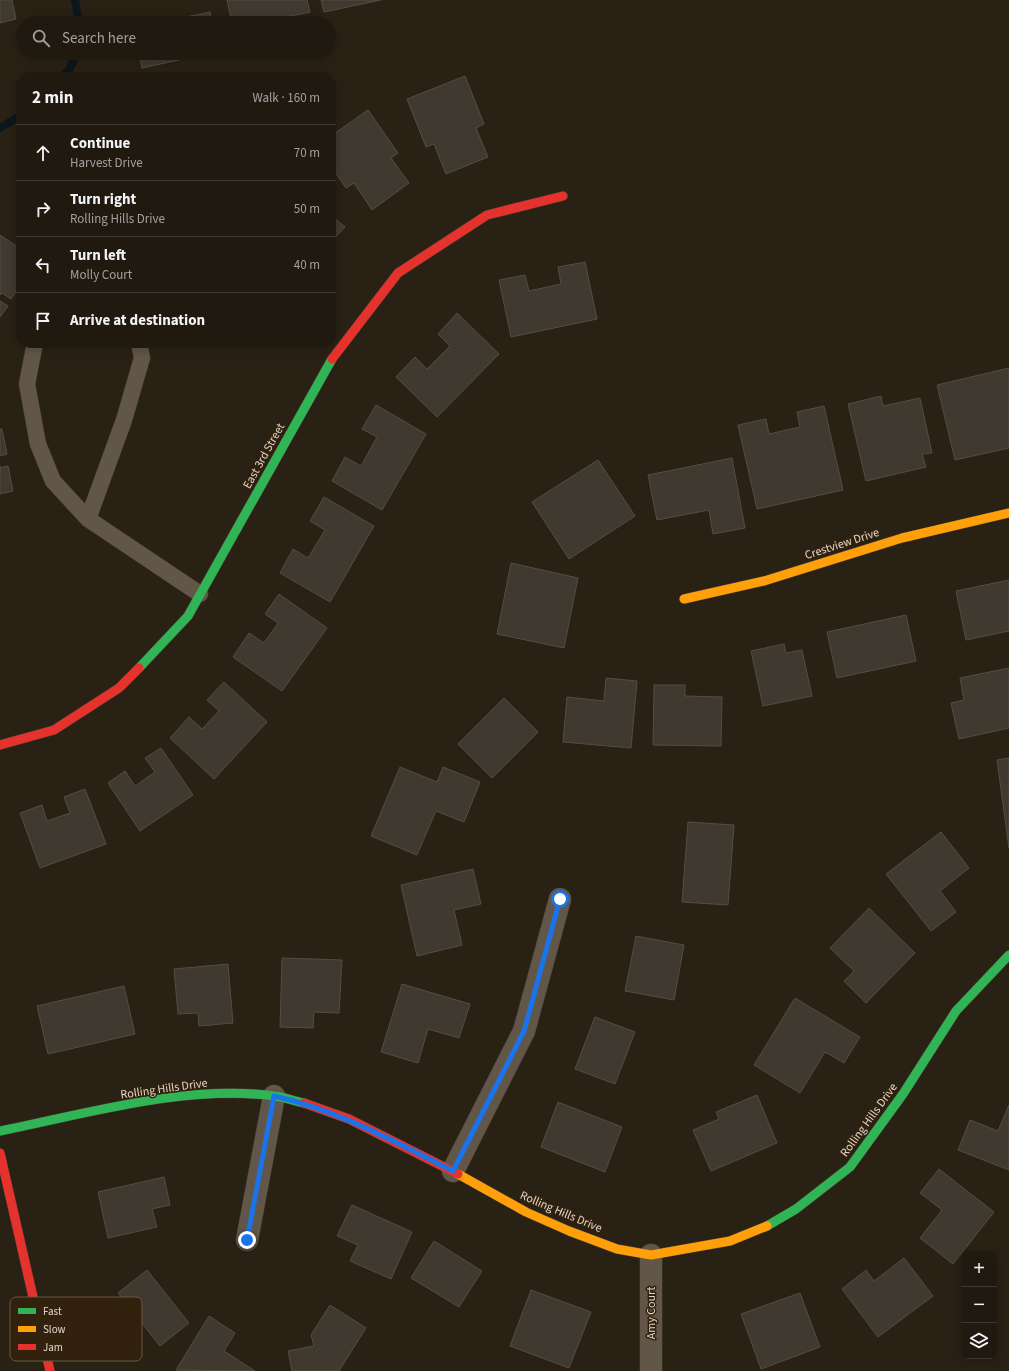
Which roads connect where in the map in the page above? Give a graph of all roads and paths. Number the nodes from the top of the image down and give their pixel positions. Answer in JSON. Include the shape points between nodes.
{"nodes":[{"id":1,"x":563,"y":196,"type":"dead end"},
{"id":2,"x":34,"y":348,"type":"edge"},
{"id":3,"x":140,"y":348,"type":"edge"},
{"id":4,"x":1009,"y":514,"type":"edge"},
{"id":5,"x":88,"y":519,"type":"junction"},
{"id":6,"x":200,"y":594,"type":"junction"},
{"id":7,"x":684,"y":599,"type":"dead end"},
{"id":8,"x":0,"y":745,"type":"edge"},
{"id":9,"x":560,"y":899,"type":"dead end"},
{"id":10,"x":1009,"y":955,"type":"edge"},
{"id":11,"x":274,"y":1096,"type":"junction"},
{"id":12,"x":0,"y":1131,"type":"edge"},
{"id":13,"x":0,"y":1152,"type":"edge"},
{"id":14,"x":453,"y":1171,"type":"junction"},
{"id":15,"x":247,"y":1240,"type":"dead end"},
{"id":16,"x":650,"y":1255,"type":"junction"},
{"id":17,"x":33,"y":1297,"type":"edge"},
{"id":18,"x":48,"y":1361,"type":"edge"},
{"id":19,"x":50,"y":1371,"type":"edge"},
{"id":20,"x":651,"y":1371,"type":"edge"}],
"edges":[{"from":1,"to":6,"type":"street","name":"East 3rd Street","via":[[487,216],[398,273],[333,358]]},
{"from":2,"to":5,"type":"lane","via":[[27,384],[38,444],[53,481]]},
{"from":3,"to":5,"type":"lane","via":[[142,358],[124,420]]},
{"from":4,"to":7,"type":"street","name":"Crestview Drive","via":[[902,538],[764,581]]},
{"from":5,"to":6,"type":"lane"},
{"from":6,"to":8,"type":"street","name":"East 3rd Street","via":[[188,616],[119,688],[54,730]]},
{"from":9,"to":14,"type":"street","via":[[524,1031]]},
{"from":10,"to":16,"type":"street","name":"Rolling Hills Drive","via":[[956,1011],[903,1094],[850,1167],[796,1209],[764,1228],[730,1241]]},
{"from":11,"to":12,"type":"street","name":"Rolling Hills Drive","via":[[225,1093],[187,1095]]},
{"from":11,"to":14,"type":"street","name":"Rolling Hills Drive","via":[[305,1103],[349,1119]]},
{"from":11,"to":15,"type":"street"},
{"from":13,"to":17,"type":"street"},
{"from":14,"to":16,"type":"street","name":"Rolling Hills Drive","via":[[526,1212],[569,1231],[617,1248]]},
{"from":16,"to":20,"type":"street","name":"Amy Court"},
{"from":18,"to":19,"type":"street"}]}
